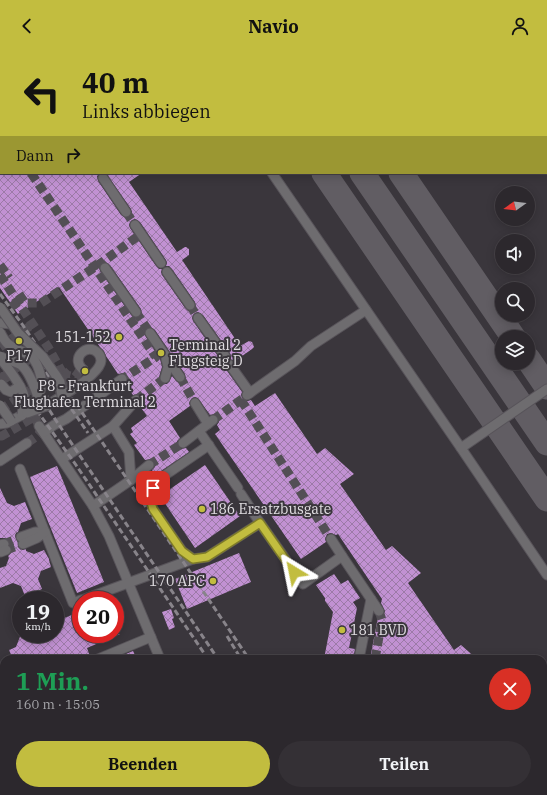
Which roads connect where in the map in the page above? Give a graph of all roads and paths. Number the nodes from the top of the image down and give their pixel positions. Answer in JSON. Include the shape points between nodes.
{"nodes":[{"id":1,"x":273,"y":174,"type":"edge"},
{"id":2,"x":103,"y":178,"type":"dead end"},
{"id":3,"x":126,"y":212,"type":"tunnel mouth"},
{"id":4,"x":135,"y":225,"type":"tunnel mouth"},
{"id":5,"x":161,"y":263,"type":"dead end"},
{"id":6,"x":105,"y":268,"type":"tunnel mouth"},
{"id":7,"x":167,"y":272,"type":"dead end"},
{"id":8,"x":190,"y":305,"type":"tunnel mouth"},
{"id":9,"x":0,"y":308,"type":"edge"},
{"id":10,"x":366,"y":310,"type":"junction"},
{"id":11,"x":136,"y":312,"type":"tunnel mouth"},
{"id":12,"x":198,"y":318,"type":"tunnel mouth"},
{"id":13,"x":0,"y":323,"type":"edge"},
{"id":14,"x":12,"y":324,"type":"junction"},
{"id":15,"x":0,"y":332,"type":"edge"},
{"id":16,"x":150,"y":333,"type":"tunnel mouth"},
{"id":17,"x":8,"y":344,"type":"junction"},
{"id":18,"x":165,"y":356,"type":"junction"},
{"id":19,"x":225,"y":356,"type":"dead end"},
{"id":20,"x":0,"y":357,"type":"edge"},
{"id":21,"x":17,"y":363,"type":"junction"},
{"id":22,"x":230,"y":365,"type":"dead end"},
{"id":23,"x":85,"y":371,"type":"dead end"},
{"id":24,"x":180,"y":377,"type":"tunnel mouth"},
{"id":25,"x":165,"y":378,"type":"dead end"},
{"id":26,"x":122,"y":379,"type":"tunnel mouth"},
{"id":27,"x":0,"y":384,"type":"edge"},
{"id":28,"x":20,"y":386,"type":"junction"},
{"id":29,"x":547,"y":389,"type":"edge"},
{"id":30,"x":62,"y":396,"type":"junction"},
{"id":31,"x":38,"y":397,"type":"junction"},
{"id":32,"x":136,"y":400,"type":"tunnel mouth"},
{"id":33,"x":196,"y":403,"type":"tunnel mouth"},
{"id":34,"x":0,"y":405,"type":"edge"},
{"id":35,"x":22,"y":415,"type":"junction"},
{"id":36,"x":11,"y":421,"type":"junction"},
{"id":37,"x":0,"y":424,"type":"edge"},
{"id":38,"x":113,"y":426,"type":"junction"},
{"id":39,"x":199,"y":431,"type":"junction"},
{"id":40,"x":27,"y":443,"type":"tunnel mouth"},
{"id":41,"x":183,"y":443,"type":"tunnel mouth"},
{"id":42,"x":209,"y":445,"type":"junction"},
{"id":43,"x":461,"y":448,"type":"junction"},
{"id":44,"x":62,"y":459,"type":"junction"},
{"id":45,"x":0,"y":461,"type":"edge"},
{"id":46,"x":149,"y":466,"type":"tunnel mouth"},
{"id":47,"x":20,"y":469,"type":"dead end"},
{"id":48,"x":130,"y":480,"type":"junction"},
{"id":49,"x":93,"y":506,"type":"junction"},
{"id":50,"x":260,"y":523,"type":"junction"},
{"id":51,"x":45,"y":532,"type":"junction"},
{"id":52,"x":331,"y":539,"type":"tunnel mouth"},
{"id":53,"x":22,"y":540,"type":"tunnel mouth"},
{"id":54,"x":342,"y":556,"type":"junction"},
{"id":55,"x":193,"y":559,"type":"junction"},
{"id":56,"x":547,"y":575,"type":"edge"},
{"id":57,"x":128,"y":583,"type":"junction"},
{"id":58,"x":106,"y":591,"type":"edge"},
{"id":59,"x":371,"y":599,"type":"junction"},
{"id":60,"x":72,"y":602,"type":"edge"},
{"id":61,"x":379,"y":611,"type":"tunnel mouth"},
{"id":62,"x":151,"y":637,"type":"junction"},
{"id":63,"x":108,"y":655,"type":"edge"},
{"id":64,"x":158,"y":655,"type":"edge"},
{"id":65,"x":360,"y":655,"type":"edge"}],
"edges":[{"from":1,"to":10,"type":"lane"},
{"from":2,"to":3,"type":"lane"},
{"from":4,"to":5,"type":"lane"},
{"from":6,"to":11,"type":"lane"},
{"from":7,"to":8,"type":"lane"},
{"from":9,"to":14,"type":"lane","bridge":true},
{"from":10,"to":22,"type":"lane","via":[[311,346],[295,361],[249,394]]},
{"from":10,"to":43,"type":"lane"},
{"from":12,"to":19,"type":"lane"},
{"from":13,"to":14,"type":"lane"},
{"from":14,"to":30,"type":"lane","bridge":true,"via":[[55,374],[60,382]]},
{"from":15,"to":17,"type":"lane","bridge":true},
{"from":16,"to":18,"type":"lane"},
{"from":17,"to":21,"type":"lane","bridge":true},
{"from":17,"to":31,"type":"lane","bridge":true,"via":[[29,355],[36,364],[42,379]]},
{"from":18,"to":24,"type":"lane"},
{"from":18,"to":25,"type":"lane","via":[[168,367]]},
{"from":20,"to":21,"type":"lane","bridge":true},
{"from":20,"to":28,"type":"lane","bridge":true},
{"from":21,"to":31,"type":"lane","bridge":true,"via":[[26,370]]},
{"from":23,"to":30,"type":"lane","bridge":true,"via":[[79,365],[79,356],[85,350],[95,350],[101,362],[96,371]]},
{"from":26,"to":44,"type":"lane","via":[[66,419],[42,429]]},
{"from":27,"to":28,"type":"lane","bridge":true,"via":[[11,392]]},
{"from":28,"to":35,"type":"lane","bridge":true,"via":[[24,397]]},
{"from":29,"to":43,"type":"lane"},
{"from":30,"to":35,"type":"lane","bridge":true,"via":[[46,406]]},
{"from":31,"to":35,"type":"lane","bridge":true,"via":[[31,408]]},
{"from":32,"to":38,"type":"lane"},
{"from":33,"to":39,"type":"lane","via":[[211,422]]},
{"from":34,"to":36,"type":"lane","bridge":true},
{"from":35,"to":36,"type":"lane"},
{"from":36,"to":37,"type":"lane"},
{"from":38,"to":44,"type":"lane"},
{"from":38,"to":48,"type":"lane","via":[[129,452]]},
{"from":39,"to":41,"type":"lane"},
{"from":39,"to":42,"type":"lane"},
{"from":40,"to":45,"type":"lane"},
{"from":42,"to":50,"type":"lane"},
{"from":42,"to":55,"type":"lane","via":[[158,480],[149,496],[153,509],[182,551]]},
{"from":43,"to":56,"type":"lane"},
{"from":44,"to":49,"type":"lane"},
{"from":46,"to":48,"type":"lane"},
{"from":47,"to":51,"type":"lane"},
{"from":48,"to":49,"type":"lane"},
{"from":49,"to":57,"type":"lane","via":[[109,536]]},
{"from":50,"to":54,"type":"lane","via":[[303,584]]},
{"from":50,"to":55,"type":"lane","via":[[207,557]]},
{"from":51,"to":53,"type":"lane","via":[[35,532]]},
{"from":51,"to":60,"type":"lane","via":[[64,592]]},
{"from":52,"to":54,"type":"lane"},
{"from":54,"to":59,"type":"lane"},
{"from":55,"to":57,"type":"lane"},
{"from":57,"to":58,"type":"lane"},
{"from":57,"to":62,"type":"lane"},
{"from":59,"to":61,"type":"lane"},
{"from":59,"to":65,"type":"lane"},
{"from":62,"to":63,"type":"lane"},
{"from":62,"to":64,"type":"lane"}]}
